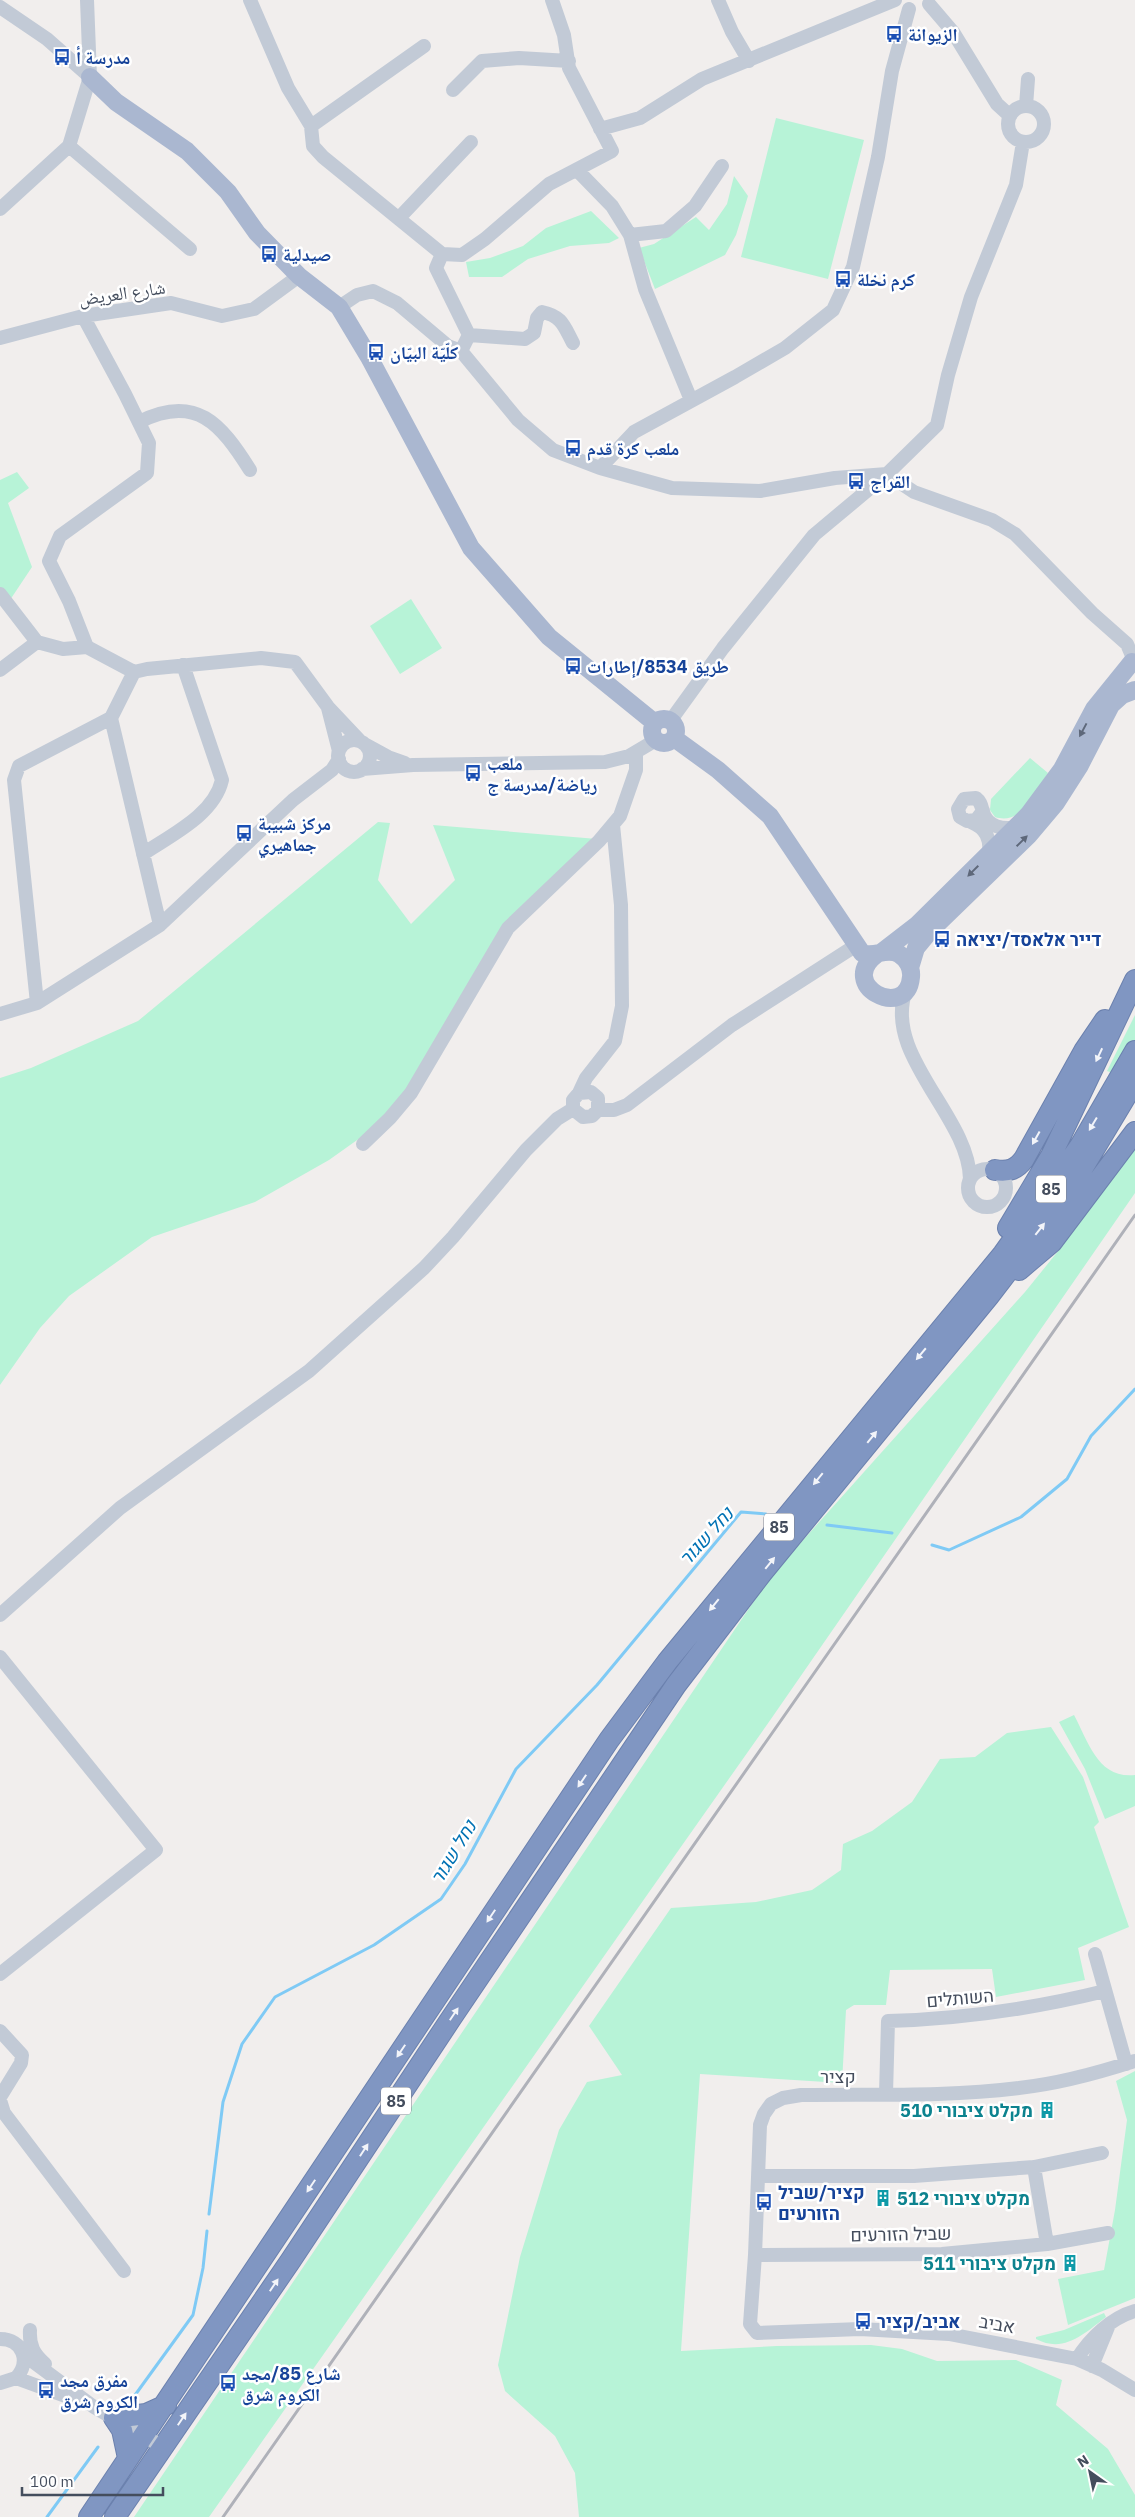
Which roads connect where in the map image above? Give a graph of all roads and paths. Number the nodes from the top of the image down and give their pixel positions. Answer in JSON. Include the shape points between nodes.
{"nodes":[{"id":1,"x":88,"y":0,"type":"edge"},
{"id":2,"x":250,"y":0,"type":"edge"},
{"id":3,"x":552,"y":0,"type":"edge"},
{"id":4,"x":718,"y":0,"type":"edge"},
{"id":5,"x":895,"y":0,"type":"edge"},
{"id":6,"x":931,"y":2,"type":"edge"},
{"id":7,"x":904,"y":4,"type":"edge"},
{"id":8,"x":0,"y":6,"type":"edge"},
{"id":9,"x":424,"y":46,"type":"dead end"},
{"id":10,"x":568,"y":61,"type":"junction"},
{"id":11,"x":749,"y":61,"type":"junction"},
{"id":12,"x":90,"y":77,"type":"junction"},
{"id":13,"x":1028,"y":79,"type":"dead end"},
{"id":14,"x":453,"y":90,"type":"dead end"},
{"id":15,"x":1026,"y":106,"type":"junction"},
{"id":16,"x":1009,"y":115,"type":"junction"},
{"id":17,"x":310,"y":126,"type":"junction"},
{"id":18,"x":600,"y":130,"type":"junction"},
{"id":19,"x":471,"y":142,"type":"dead end"},
{"id":20,"x":1023,"y":142,"type":"junction"},
{"id":21,"x":69,"y":146,"type":"junction"},
{"id":22,"x":722,"y":166,"type":"dead end"},
{"id":23,"x":577,"y":170,"type":"junction"},
{"id":24,"x":0,"y":209,"type":"edge"},
{"id":25,"x":399,"y":218,"type":"junction"},
{"id":26,"x":630,"y":235,"type":"junction"},
{"id":27,"x":190,"y":249,"type":"dead end"},
{"id":28,"x":442,"y":254,"type":"junction"},
{"id":29,"x":299,"y":276,"type":"junction"},
{"id":30,"x":340,"y":307,"type":"junction"},
{"id":31,"x":83,"y":316,"type":"junction"},
{"id":32,"x":470,"y":335,"type":"junction"},
{"id":33,"x":0,"y":338,"type":"edge"},
{"id":34,"x":573,"y":343,"type":"dead end"},
{"id":35,"x":462,"y":350,"type":"junction"},
{"id":36,"x":691,"y":400,"type":"junction"},
{"id":37,"x":139,"y":422,"type":"junction"},
{"id":38,"x":600,"y":468,"type":"junction"},
{"id":39,"x":250,"y":470,"type":"dead end"},
{"id":40,"x":888,"y":474,"type":"junction"},
{"id":41,"x":0,"y":594,"type":"edge"},
{"id":42,"x":1112,"y":630,"type":"junction"},
{"id":43,"x":1135,"y":640,"type":"edge"},
{"id":44,"x":37,"y":642,"type":"junction"},
{"id":45,"x":87,"y":648,"type":"junction"},
{"id":46,"x":1134,"y":663,"type":"edge"},
{"id":47,"x":183,"y":665,"type":"junction"},
{"id":48,"x":0,"y":670,"type":"edge"},
{"id":49,"x":134,"y":672,"type":"junction"},
{"id":50,"x":1135,"y":690,"type":"edge"},
{"id":51,"x":328,"y":707,"type":"junction"},
{"id":52,"x":111,"y":718,"type":"junction"},
{"id":53,"x":661,"y":728,"type":"junction"},
{"id":54,"x":363,"y":743,"type":"junction"},
{"id":55,"x":636,"y":752,"type":"junction"},
{"id":56,"x":339,"y":755,"type":"junction"},
{"id":57,"x":412,"y":765,"type":"junction"},
{"id":58,"x":358,"y":770,"type":"junction"},
{"id":59,"x":292,"y":800,"type":"junction"},
{"id":60,"x":983,"y":811,"type":"junction"},
{"id":61,"x":972,"y":822,"type":"junction"},
{"id":62,"x":613,"y":824,"type":"junction"},
{"id":63,"x":1016,"y":828,"type":"junction"},
{"id":64,"x":143,"y":854,"type":"junction"},
{"id":65,"x":989,"y":854,"type":"junction"},
{"id":66,"x":160,"y":925,"type":"junction"},
{"id":67,"x":852,"y":948,"type":"junction"},
{"id":68,"x":880,"y":953,"type":"junction"},
{"id":69,"x":910,"y":968,"type":"junction"},
{"id":70,"x":864,"y":975,"type":"junction"},
{"id":71,"x":1135,"y":978,"type":"edge"},
{"id":72,"x":906,"y":990,"type":"junction"},
{"id":73,"x":881,"y":998,"type":"junction"},
{"id":74,"x":38,"y":1003,"type":"junction"},
{"id":75,"x":0,"y":1014,"type":"edge"},
{"id":76,"x":904,"y":1026,"type":"junction"},
{"id":77,"x":1135,"y":1051,"type":"edge"},
{"id":78,"x":1135,"y":1081,"type":"edge"},
{"id":79,"x":579,"y":1093,"type":"junction"},
{"id":80,"x":573,"y":1109,"type":"junction"},
{"id":81,"x":598,"y":1110,"type":"junction"},
{"id":82,"x":1135,"y":1132,"type":"edge"},
{"id":83,"x":959,"y":1140,"type":"junction"},
{"id":84,"x":363,"y":1144,"type":"dead end"},
{"id":85,"x":991,"y":1169,"type":"junction"},
{"id":86,"x":970,"y":1180,"type":"junction"},
{"id":87,"x":989,"y":1296,"type":"junction"},
{"id":88,"x":953,"y":1317,"type":"junction"},
{"id":89,"x":0,"y":1615,"type":"edge"},
{"id":90,"x":0,"y":1657,"type":"edge"},
{"id":91,"x":1095,"y":1954,"type":"dead end"},
{"id":92,"x":0,"y":1974,"type":"edge"},
{"id":93,"x":1105,"y":1991,"type":"junction"},
{"id":94,"x":0,"y":2031,"type":"edge"},
{"id":95,"x":1130,"y":2062,"type":"edge"},
{"id":96,"x":886,"y":2094,"type":"junction"},
{"id":97,"x":0,"y":2099,"type":"edge"},
{"id":98,"x":1102,"y":2153,"type":"dead end"},
{"id":99,"x":1034,"y":2167,"type":"junction"},
{"id":100,"x":759,"y":2176,"type":"junction"},
{"id":101,"x":1108,"y":2233,"type":"dead end"},
{"id":102,"x":1047,"y":2244,"type":"junction"},
{"id":103,"x":755,"y":2255,"type":"junction"},
{"id":104,"x":124,"y":2271,"type":"dead end"},
{"id":105,"x":1135,"y":2310,"type":"edge"},
{"id":106,"x":1108,"y":2326,"type":"junction"},
{"id":107,"x":30,"y":2330,"type":"dead end"},
{"id":108,"x":754,"y":2330,"type":"joint"},
{"id":109,"x":0,"y":2339,"type":"edge"},
{"id":110,"x":24,"y":2355,"type":"junction"},
{"id":111,"x":1077,"y":2360,"type":"junction"},
{"id":112,"x":1092,"y":2366,"type":"junction"},
{"id":113,"x":16,"y":2378,"type":"junction"},
{"id":114,"x":0,"y":2383,"type":"edge"},
{"id":115,"x":64,"y":2385,"type":"junction"},
{"id":116,"x":1135,"y":2390,"type":"edge"},
{"id":117,"x":166,"y":2405,"type":"junction"},
{"id":118,"x":94,"y":2406,"type":"junction"},
{"id":119,"x":114,"y":2418,"type":"junction"},
{"id":120,"x":144,"y":2435,"type":"junction"},
{"id":121,"x":163,"y":2447,"type":"junction"},
{"id":122,"x":128,"y":2458,"type":"junction"},
{"id":123,"x":89,"y":2517,"type":"edge"},
{"id":124,"x":115,"y":2517,"type":"edge"}],
"edges":[{"from":1,"to":12,"type":"street"},
{"from":2,"to":17,"type":"street","via":[[288,88]]},
{"from":3,"to":10,"type":"street","via":[[564,35]]},
{"from":4,"to":11,"type":"street"},
{"from":5,"to":11,"type":"street"},
{"from":6,"to":7,"type":"street","via":[[921,10]]},
{"from":6,"to":16,"type":"street","via":[[997,104]]},
{"from":7,"to":36,"type":"street","via":[[878,157],[853,267],[833,310],[785,348]]},
{"from":8,"to":12,"type":"street","via":[[47,38]]},
{"from":9,"to":17,"type":"street"},
{"from":10,"to":14,"type":"street","via":[[519,58],[482,61]]},
{"from":10,"to":18,"type":"street"},
{"from":11,"to":18,"type":"street","via":[[702,79],[640,118]]},
{"from":12,"to":21,"type":"street"},
{"from":12,"to":29,"type":"main road","via":[[116,102],[187,151],[228,192],[257,233]]},
{"from":13,"to":15,"type":"street"},
{"from":15,"to":16,"type":"street","via":[[1018,107]]},
{"from":15,"to":20,"type":"street","via":[[1040,112],[1044,123],[1036,139]]},
{"from":16,"to":20,"type":"street","via":[[1010,133]]},
{"from":17,"to":25,"type":"street","via":[[313,146],[323,157]]},
{"from":18,"to":23,"type":"street","via":[[612,151]]},
{"from":19,"to":25,"type":"street"},
{"from":20,"to":40,"type":"street","via":[[1016,185],[971,297],[937,425]]},
{"from":21,"to":24,"type":"street"},
{"from":21,"to":27,"type":"street"},
{"from":22,"to":26,"type":"street","via":[[696,206],[666,231]]},
{"from":23,"to":26,"type":"street","via":[[612,206]]},
{"from":23,"to":28,"type":"street","via":[[549,184],[462,255]]},
{"from":25,"to":28,"type":"street"},
{"from":26,"to":36,"type":"street","via":[[645,289]]},
{"from":28,"to":32,"type":"street","via":[[436,268]]},
{"from":29,"to":30,"type":"main road"},
{"from":29,"to":31,"type":"street","name":"شارع العريض","via":[[254,309],[222,316],[171,303]]},
{"from":30,"to":35,"type":"street","via":[[357,295],[373,291],[397,303],[448,346]]},
{"from":30,"to":53,"type":"main road","via":[[470,548],[549,637]]},
{"from":31,"to":33,"type":"street","name":"شارع العريض"},
{"from":31,"to":37,"type":"street"},
{"from":32,"to":34,"type":"street","via":[[525,339],[534,333],[537,318],[542,312],[554,314]]},
{"from":32,"to":35,"type":"street"},
{"from":35,"to":38,"type":"street","via":[[518,420],[553,450]]},
{"from":36,"to":38,"type":"street","via":[[634,432]]},
{"from":37,"to":39,"type":"street","via":[[166,411],[180,410],[201,416],[218,425]]},
{"from":37,"to":45,"type":"street","via":[[149,443],[147,472],[60,536],[49,561]]},
{"from":38,"to":40,"type":"street","via":[[672,488],[760,491],[835,478]]},
{"from":40,"to":42,"type":"street","via":[[914,492],[1004,526]]},
{"from":40,"to":53,"type":"street","via":[[814,535]]},
{"from":41,"to":44,"type":"street"},
{"from":42,"to":43,"type":"street"},
{"from":42,"to":46,"type":"street","via":[[1127,644]]},
{"from":44,"to":45,"type":"street","via":[[62,649]]},
{"from":44,"to":48,"type":"street"},
{"from":45,"to":49,"type":"street"},
{"from":46,"to":63,"type":"main road","one_way":true,"via":[[1094,709],[1053,782]]},
{"from":47,"to":49,"type":"street"},
{"from":47,"to":51,"type":"street","via":[[261,658],[294,662]]},
{"from":47,"to":64,"type":"street","via":[[222,780],[219,794],[210,806]]},
{"from":49,"to":52,"type":"street"},
{"from":69,"to":50,"type":"main road","one_way":true,"via":[[916,948],[930,931],[1047,814],[1079,767],[1111,705],[1122,695]]},
{"from":51,"to":54,"type":"street"},
{"from":51,"to":56,"type":"street"},
{"from":52,"to":64,"type":"street"},
{"from":52,"to":74,"type":"street","via":[[19,766],[14,780]]},
{"from":53,"to":55,"type":"street"},
{"from":53,"to":67,"type":"main road","via":[[664,743],[674,738],[718,770],[770,816]]},
{"from":54,"to":56,"type":"street","via":[[348,741]]},
{"from":54,"to":57,"type":"street","via":[[388,757]]},
{"from":54,"to":58,"type":"street","via":[[370,758]]},
{"from":55,"to":57,"type":"street","via":[[605,762]]},
{"from":55,"to":62,"type":"street","via":[[636,770],[620,816]]},
{"from":56,"to":58,"type":"street","via":[[343,767]]},
{"from":56,"to":59,"type":"street","via":[[332,770]]},
{"from":57,"to":58,"type":"street"},
{"from":58,"to":59,"type":"street","via":[[325,782]]},
{"from":59,"to":66,"type":"street"},
{"from":60,"to":61,"type":"street"},
{"from":60,"to":61,"type":"street","via":[[976,798],[968,797],[961,801],[958,813],[963,820]]},
{"from":60,"to":63,"type":"street","via":[[996,826]]},
{"from":61,"to":65,"type":"street","via":[[986,832]]},
{"from":62,"to":79,"type":"street","via":[[621,905],[622,1006],[615,1040],[586,1078]]},
{"from":62,"to":84,"type":"street","via":[[508,928],[410,1093]]},
{"from":63,"to":65,"type":"main road"},
{"from":64,"to":66,"type":"street"},
{"from":65,"to":68,"type":"main road","one_way":true,"via":[[916,925]]},
{"from":66,"to":74,"type":"street"},
{"from":67,"to":68,"type":"main road","via":[[862,953]]},
{"from":67,"to":70,"type":"main road"},
{"from":67,"to":81,"type":"street","via":[[732,1025],[627,1105],[614,1110]]},
{"from":68,"to":69,"type":"main road","via":[[900,955]]},
{"from":68,"to":70,"type":"main road","via":[[868,962]]},
{"from":69,"to":72,"type":"main road","via":[[911,979]]},
{"from":70,"to":73,"type":"main road","via":[[869,989]]},
{"from":71,"to":85,"type":"highway","one_way":true,"via":[[1092,1038],[1024,1159],[1009,1171]]},
{"from":71,"to":88,"type":"highway","one_way":true,"via":[[1051,1156]]},
{"from":72,"to":73,"type":"main road","via":[[897,997]]},
{"from":72,"to":76,"type":"street"},
{"from":73,"to":76,"type":"street"},
{"from":74,"to":75,"type":"street"},
{"from":76,"to":83,"type":"street","via":[[916,1060]]},
{"from":77,"to":88,"type":"highway","number":"85","one_way":true,"via":[[1053,1186]]},
{"from":87,"to":78,"type":"highway","number":"85","one_way":true,"via":[[1066,1196]]},
{"from":79,"to":80,"type":"street","via":[[573,1100]]},
{"from":79,"to":81,"type":"street","via":[[595,1094]]},
{"from":80,"to":81,"type":"street","via":[[583,1117],[592,1116]]},
{"from":80,"to":89,"type":"street","via":[[557,1119],[531,1144],[424,1268],[316,1364],[120,1508]]},
{"from":82,"to":87,"type":"highway","via":[[1052,1242]]},
{"from":83,"to":85,"type":"street","via":[[969,1153]]},
{"from":83,"to":86,"type":"street"},
{"from":85,"to":86,"type":"street","via":[[976,1172]]},
{"from":85,"to":86,"type":"street","via":[[1000,1173],[1007,1185],[1004,1197],[996,1206],[983,1207],[972,1201],[968,1190]]},
{"from":121,"to":87,"type":"highway","number":"85","one_way":true,"via":[[676,1685],[824,1496]]},
{"from":88,"to":117,"type":"highway","number":"85","one_way":true,"via":[[673,1655],[609,1740]]},
{"from":90,"to":92,"type":"street","via":[[156,1850]]},
{"from":91,"to":93,"type":"street"},
{"from":93,"to":95,"type":"street"},
{"from":93,"to":96,"type":"street","name":"השותלים","via":[[995,2014],[888,2021]]},
{"from":94,"to":97,"type":"street","via":[[22,2055],[21,2063]]},
{"from":95,"to":96,"type":"street","name":"קציר","via":[[1022,2088],[966,2093]]},
{"from":96,"to":100,"type":"street","name":"קציר","via":[[801,2094],[771,2104],[759,2132]]},
{"from":97,"to":104,"type":"street","via":[[4,2113]]},
{"from":98,"to":99,"type":"street"},
{"from":99,"to":100,"type":"street","via":[[914,2176]]},
{"from":99,"to":102,"type":"street"},
{"from":100,"to":103,"type":"street","name":"קציר"},
{"from":101,"to":102,"type":"street","name":"שביל הזורעים"},
{"from":102,"to":103,"type":"street","name":"שביל הזורעים","via":[[942,2254]]},
{"from":103,"to":108,"type":"street","name":"קציר","via":[[750,2324]]},
{"from":105,"to":106,"type":"street"},
{"from":106,"to":111,"type":"street","via":[[1087,2343]]},
{"from":106,"to":112,"type":"street"},
{"from":107,"to":115,"type":"street","via":[[29,2340],[34,2353]]},
{"from":108,"to":111,"type":"street","name":"אביב","via":[[758,2333],[860,2329],[916,2331],[995,2342]]},
{"from":109,"to":110,"type":"street","via":[[13,2341]]},
{"from":110,"to":113,"type":"street","via":[[24,2366]]},
{"from":110,"to":115,"type":"street"},
{"from":111,"to":112,"type":"street","name":"אביב"},
{"from":112,"to":116,"type":"street","name":"אביב"},
{"from":113,"to":114,"type":"street"},
{"from":113,"to":118,"type":"street"},
{"from":115,"to":118,"type":"street"},
{"from":117,"to":119,"type":"highway","via":[[146,2414]]},
{"from":117,"to":120,"type":"highway","number":"85"},
{"from":118,"to":119,"type":"street"},
{"from":119,"to":120,"type":"street"},
{"from":119,"to":122,"type":"highway","via":[[122,2430]]},
{"from":120,"to":121,"type":"street"},
{"from":120,"to":122,"type":"highway","number":"85"},
{"from":121,"to":124,"type":"highway","number":"85"},
{"from":122,"to":123,"type":"highway","number":"85"}]}
